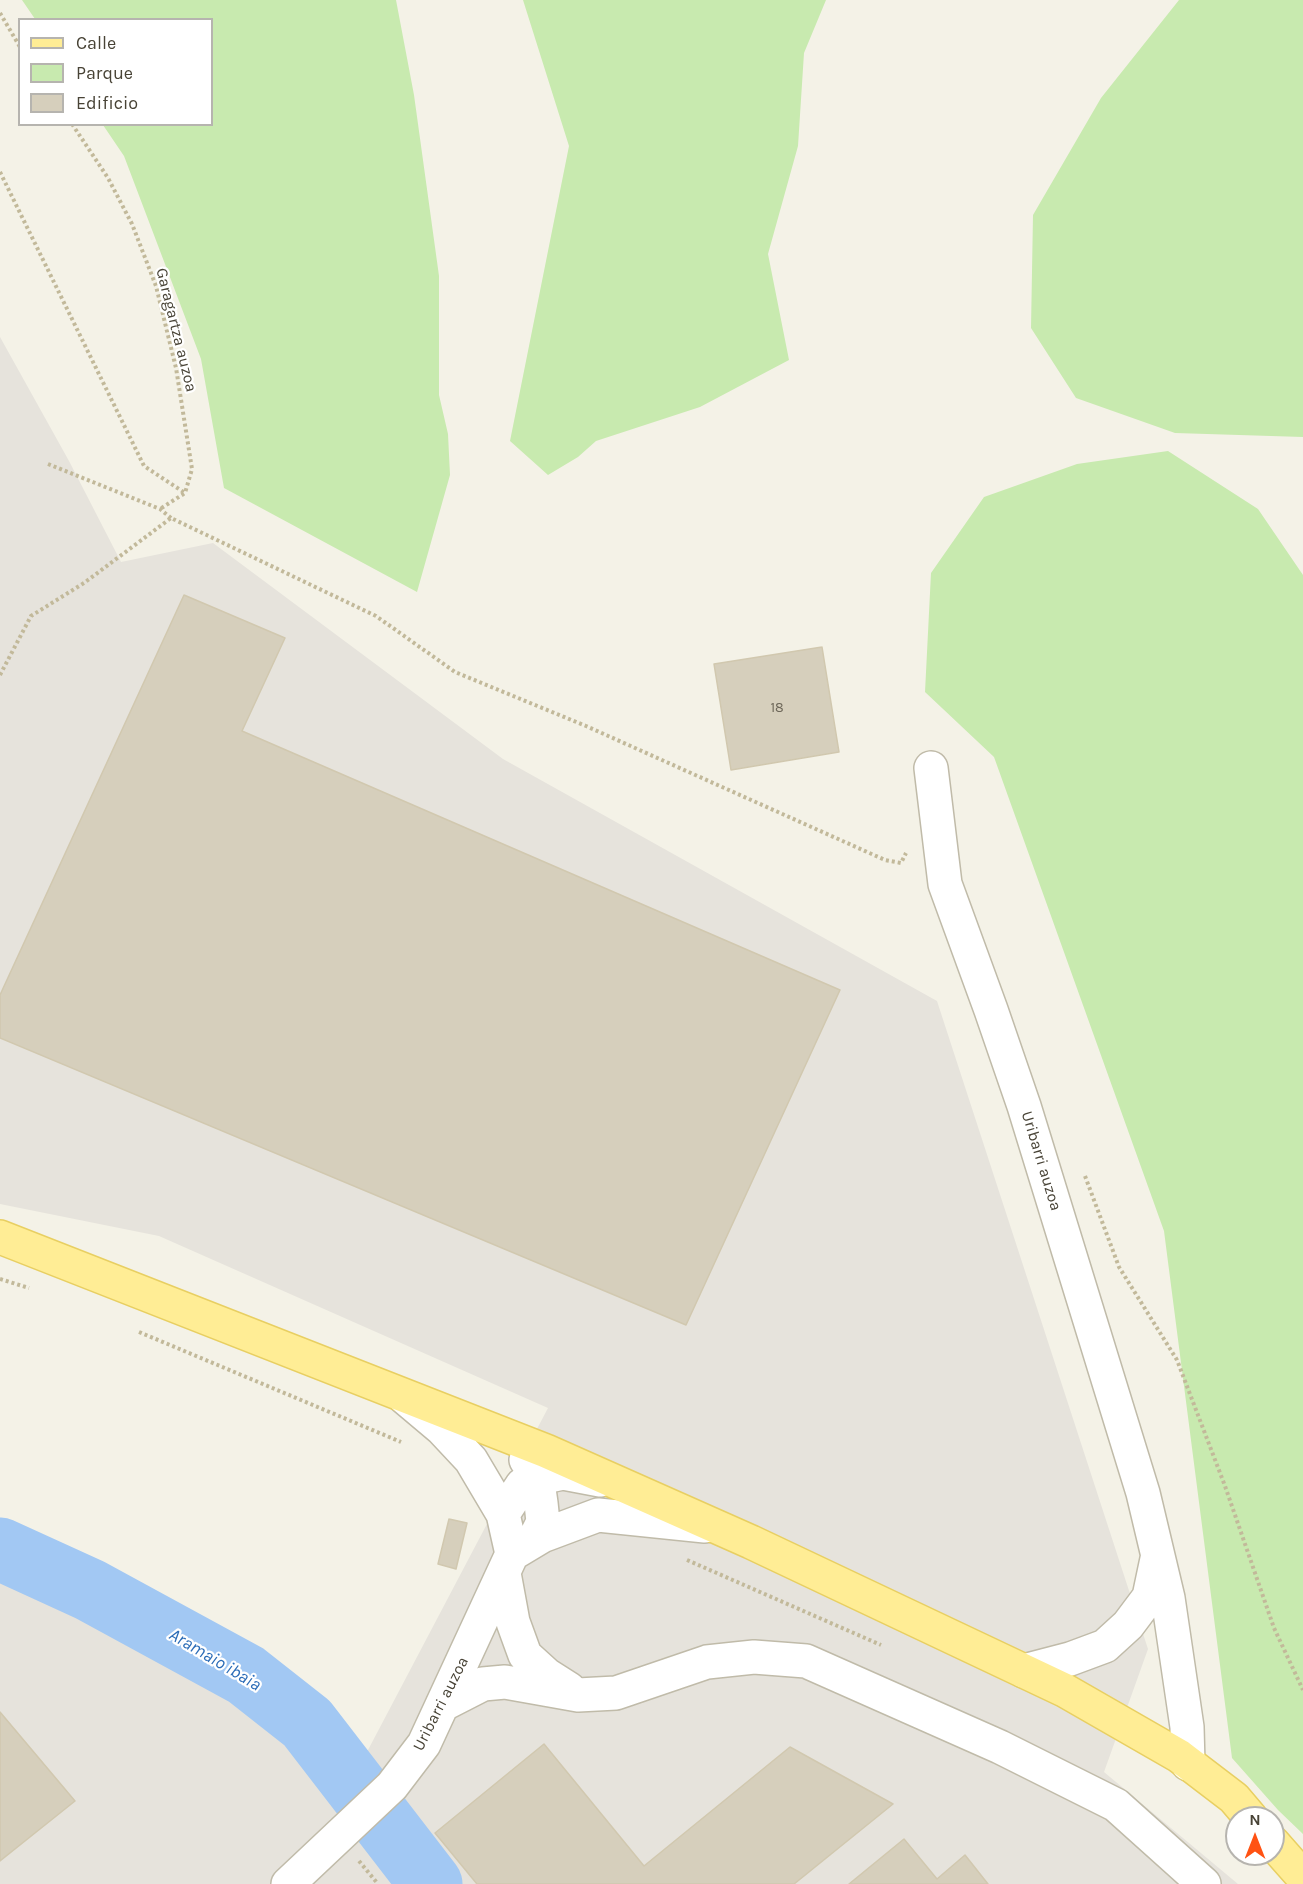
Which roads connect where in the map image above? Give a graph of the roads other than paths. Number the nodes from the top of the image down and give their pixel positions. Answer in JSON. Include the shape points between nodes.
{"nodes":[{"id":1,"x":931,"y":768,"type":"dead end"},
{"id":2,"x":0,"y":1237,"type":"edge"},
{"id":3,"x":402,"y":1395,"type":"junction"},
{"id":4,"x":510,"y":1437,"type":"junction"},
{"id":5,"x":536,"y":1479,"type":"junction"},
{"id":6,"x":617,"y":1483,"type":"junction"},
{"id":7,"x":503,"y":1514,"type":"junction"},
{"id":8,"x":717,"y":1527,"type":"junction"},
{"id":9,"x":1158,"y":1554,"type":"junction"},
{"id":10,"x":517,"y":1556,"type":"junction"},
{"id":11,"x":477,"y":1633,"type":"junction"},
{"id":12,"x":525,"y":1655,"type":"junction"},
{"id":13,"x":1024,"y":1671,"type":"junction"},
{"id":14,"x":578,"y":1695,"type":"junction"},
{"id":15,"x":442,"y":1705,"type":"junction"},
{"id":16,"x":1188,"y":1764,"type":"junction"},
{"id":17,"x":1241,"y":1806,"type":"edge"},
{"id":18,"x":1285,"y":1857,"type":"edge"},
{"id":19,"x":1303,"y":1877,"type":"edge"},
{"id":20,"x":288,"y":1884,"type":"edge"},
{"id":21,"x":1204,"y":1884,"type":"edge"}],
"edges":[{"from":1,"to":9,"type":"street","name":"Uribarri auzoa","via":[[945,884],[1046,1174]]},
{"from":2,"to":3,"type":"main road"},
{"from":3,"to":4,"type":"main road"},
{"from":3,"to":7,"type":"street","via":[[471,1460]]},
{"from":4,"to":5,"type":"street","name":"Uribarri auzoa"},
{"from":4,"to":6,"type":"main road"},
{"from":5,"to":6,"type":"street","via":[[563,1473]]},
{"from":5,"to":7,"type":"street","via":[[522,1485]]},
{"from":5,"to":10,"type":"street","name":"Uribarri auzoa","via":[[543,1522]]},
{"from":6,"to":8,"type":"main road"},
{"from":7,"to":10,"type":"street"},
{"from":8,"to":10,"type":"street","via":[[598,1515]]},
{"from":8,"to":13,"type":"main road"},
{"from":9,"to":13,"type":"street","via":[[1149,1597],[1128,1625],[1105,1646]]},
{"from":9,"to":16,"type":"street","name":"Uribarri auzoa","via":[[1188,1727]]},
{"from":10,"to":11,"type":"street","name":"Uribarri auzoa"},
{"from":10,"to":12,"type":"street","via":[[513,1622]]},
{"from":11,"to":12,"type":"street","via":[[505,1641]]},
{"from":11,"to":15,"type":"street","name":"Uribarri auzoa"},
{"from":12,"to":14,"type":"street"},
{"from":13,"to":16,"type":"main road","via":[[1064,1690]]},
{"from":14,"to":15,"type":"street","via":[[505,1682],[483,1684]]},
{"from":14,"to":21,"type":"street","via":[[616,1693],[707,1662],[754,1657],[806,1661],[1000,1747],[1116,1805]]},
{"from":15,"to":20,"type":"street","name":"Uribarri auzoa","via":[[424,1744],[392,1786]]},
{"from":16,"to":17,"type":"main road"},
{"from":18,"to":19,"type":"main road"}]}
